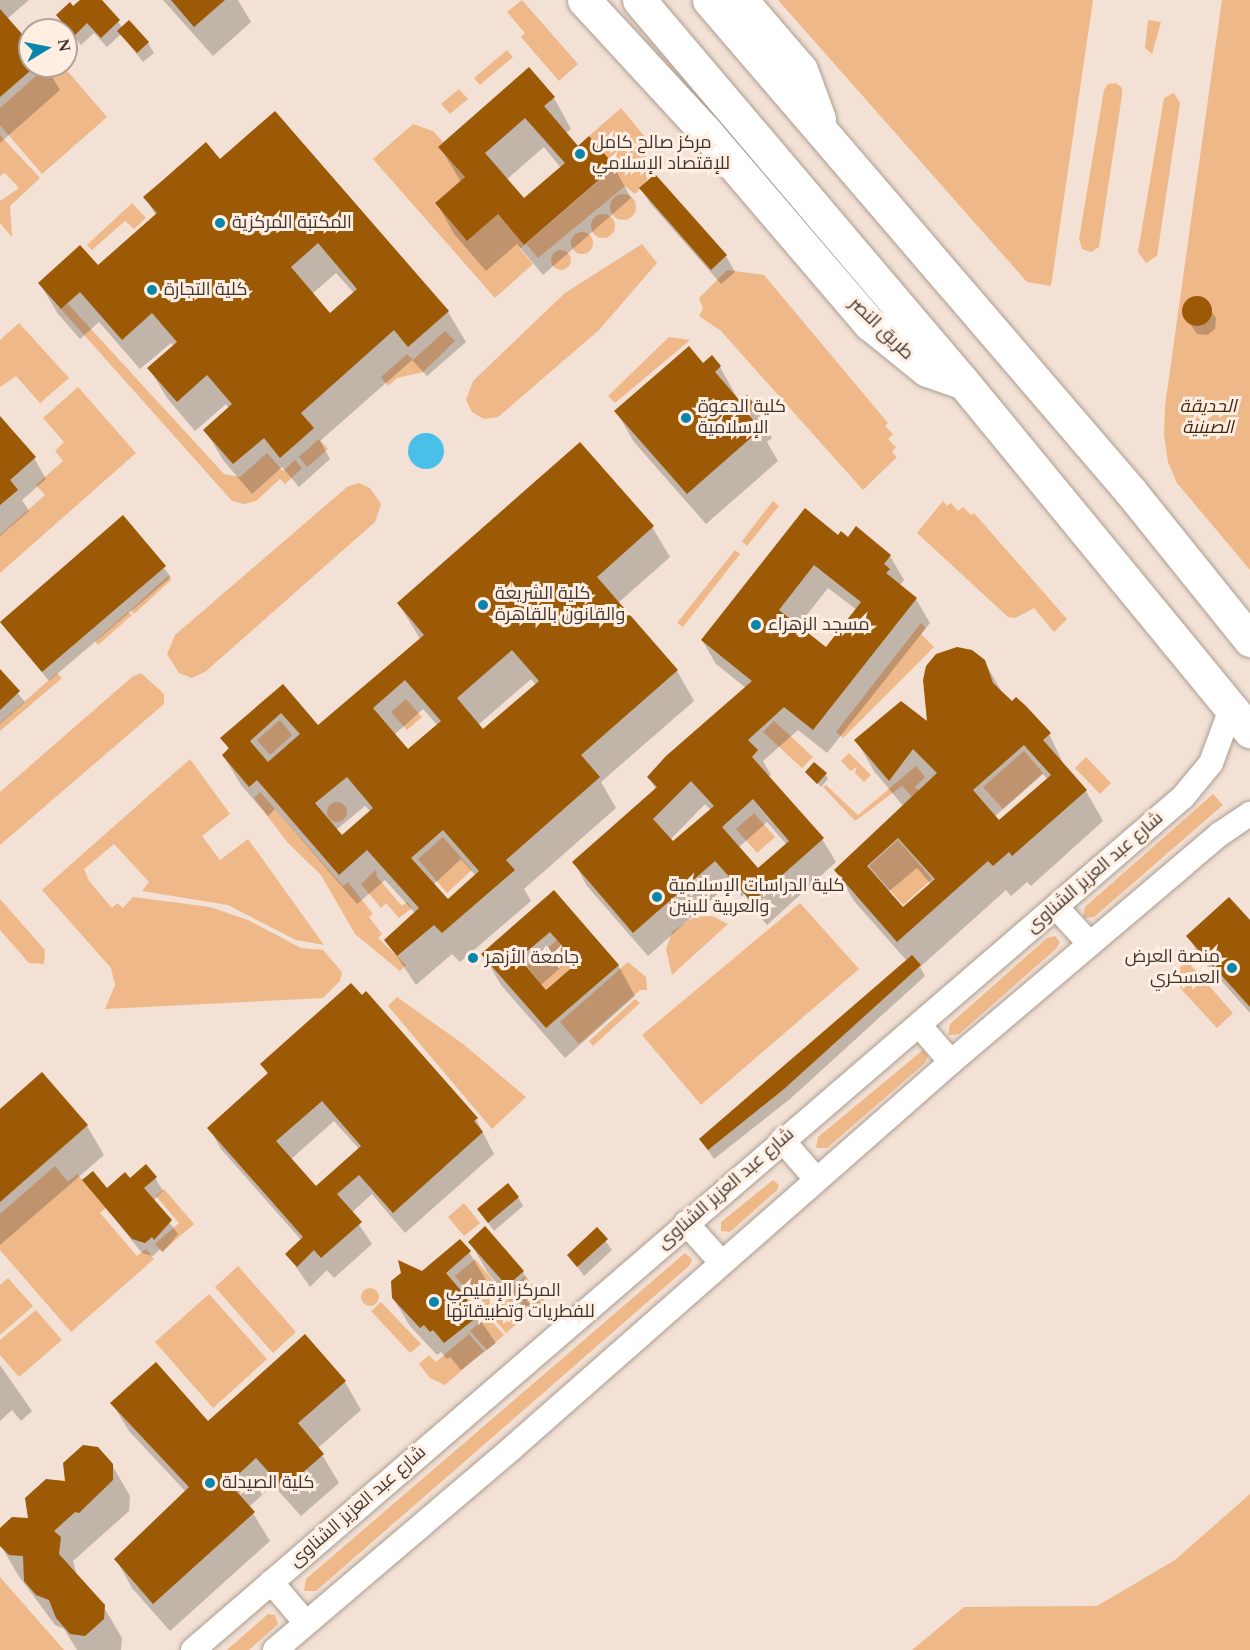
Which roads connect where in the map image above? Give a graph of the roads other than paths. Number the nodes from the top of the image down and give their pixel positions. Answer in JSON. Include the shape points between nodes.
{"nodes":[{"id":1,"x":584,"y":0,"type":"edge"},
{"id":2,"x":639,"y":0,"type":"edge"},
{"id":3,"x":709,"y":0,"type":"edge"},
{"id":4,"x":741,"y":0,"type":"edge"},
{"id":5,"x":823,"y":132,"type":"junction"},
{"id":6,"x":963,"y":382,"type":"junction"},
{"id":7,"x":1250,"y":640,"type":"edge"},
{"id":8,"x":1241,"y":720,"type":"edge"},
{"id":9,"x":1250,"y":814,"type":"edge"},
{"id":10,"x":1056,"y":907,"type":"junction"},
{"id":11,"x":1090,"y":944,"type":"junction"},
{"id":12,"x":919,"y":1025,"type":"junction"},
{"id":13,"x":951,"y":1062,"type":"junction"},
{"id":14,"x":782,"y":1140,"type":"junction"},
{"id":15,"x":816,"y":1179,"type":"junction"},
{"id":16,"x":686,"y":1223,"type":"junction"},
{"id":17,"x":721,"y":1262,"type":"junction"},
{"id":18,"x":271,"y":1582,"type":"junction"},
{"id":19,"x":306,"y":1623,"type":"junction"},
{"id":20,"x":193,"y":1650,"type":"edge"},
{"id":21,"x":275,"y":1650,"type":"edge"}],
"edges":[{"from":1,"to":6,"type":"highway","name":"طريق النصر","via":[[705,131],[870,324],[927,370]]},
{"from":2,"to":6,"type":"highway"},
{"from":3,"to":5,"type":"highway"},
{"from":4,"to":5,"type":"highway","via":[[807,80]]},
{"from":5,"to":7,"type":"highway","via":[[1131,492]]},
{"from":6,"to":8,"type":"highway"},
{"from":8,"to":10,"type":"street","name":"شارع عبد العزيز الشناوى","via":[[1193,786]]},
{"from":9,"to":11,"type":"street","via":[[1220,834]]},
{"from":10,"to":11,"type":"street"},
{"from":10,"to":12,"type":"street","name":"شارع عبد العزيز الشناوى"},
{"from":11,"to":13,"type":"street"},
{"from":12,"to":13,"type":"street"},
{"from":12,"to":14,"type":"street","name":"شارع عبد العزيز الشناوى"},
{"from":13,"to":15,"type":"street"},
{"from":14,"to":15,"type":"street"},
{"from":14,"to":16,"type":"street","name":"شارع عبد العزيز الشناوى"},
{"from":15,"to":17,"type":"street"},
{"from":16,"to":17,"type":"street"},
{"from":16,"to":18,"type":"street","name":"شارع عبد العزيز الشناوى"},
{"from":17,"to":19,"type":"street","via":[[511,1449]]},
{"from":18,"to":19,"type":"street"},
{"from":18,"to":20,"type":"street","name":"شارع عبد العزيز الشناوى"},
{"from":19,"to":21,"type":"street"}]}
